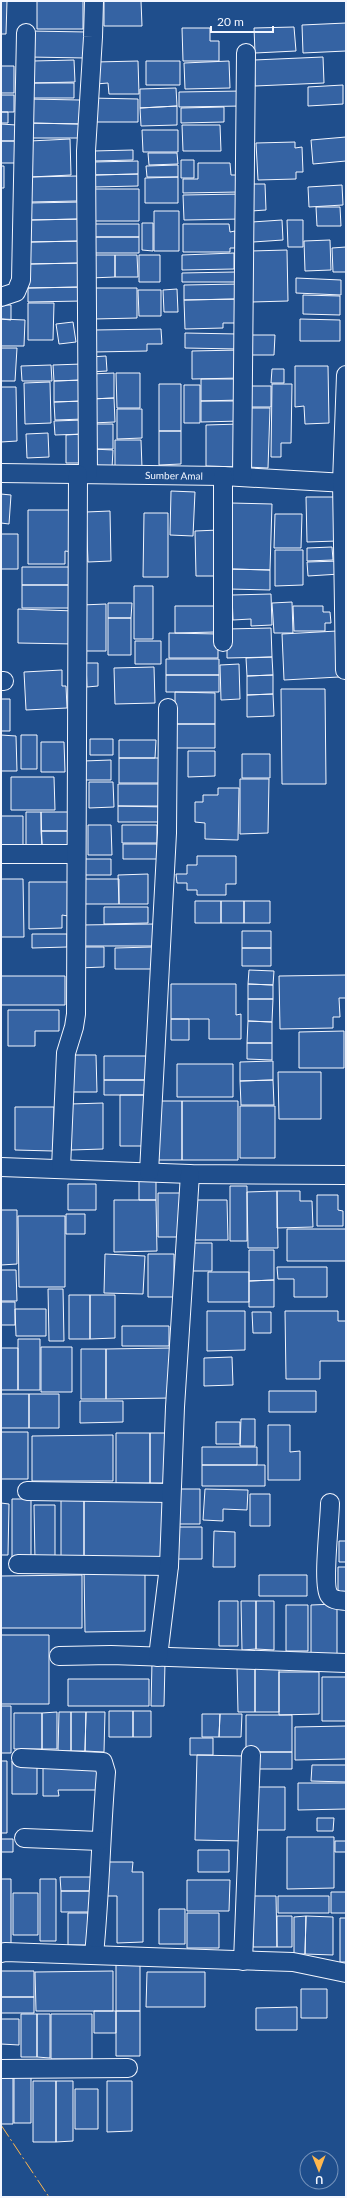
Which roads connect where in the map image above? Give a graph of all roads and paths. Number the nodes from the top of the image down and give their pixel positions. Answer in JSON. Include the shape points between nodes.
{"nodes":[{"id":1,"x":94,"y":1,"type":"edge"},
{"id":2,"x":26,"y":33,"type":"dead end"},
{"id":3,"x":246,"y":53,"type":"dead end"},
{"id":4,"x":1,"y":297,"type":"edge"},
{"id":5,"x":346,"y":375,"type":"edge"},
{"id":6,"x":1,"y":473,"type":"edge"},
{"id":7,"x":83,"y":474,"type":"junction"},
{"id":8,"x":223,"y":476,"type":"junction"},
{"id":9,"x":242,"y":477,"type":"junction"},
{"id":10,"x":344,"y":483,"type":"edge"},
{"id":11,"x":223,"y":642,"type":"dead end"},
{"id":12,"x":345,"y":670,"type":"dead end"},
{"id":13,"x":168,"y":708,"type":"dead end"},
{"id":14,"x":1,"y":854,"type":"edge"},
{"id":15,"x":76,"y":854,"type":"junction"},
{"id":16,"x":1,"y":1167,"type":"edge"},
{"id":17,"x":61,"y":1168,"type":"junction"},
{"id":18,"x":149,"y":1172,"type":"junction"},
{"id":19,"x":190,"y":1174,"type":"junction"},
{"id":20,"x":346,"y":1175,"type":"edge"},
{"id":21,"x":27,"y":1491,"type":"dead end"},
{"id":22,"x":170,"y":1492,"type":"junction"},
{"id":23,"x":330,"y":1503,"type":"dead end"},
{"id":24,"x":18,"y":1564,"type":"dead end"},
{"id":25,"x":169,"y":1566,"type":"junction"},
{"id":26,"x":346,"y":1601,"type":"edge"},
{"id":27,"x":58,"y":1656,"type":"dead end"},
{"id":28,"x":158,"y":1657,"type":"junction"},
{"id":29,"x":346,"y":1663,"type":"edge"},
{"id":30,"x":251,"y":1755,"type":"dead end"},
{"id":31,"x":21,"y":1758,"type":"dead end"},
{"id":32,"x":24,"y":1838,"type":"dead end"},
{"id":33,"x":100,"y":1841,"type":"junction"},
{"id":34,"x":1,"y":1953,"type":"edge"},
{"id":35,"x":94,"y":1955,"type":"junction"},
{"id":36,"x":243,"y":1961,"type":"junction"},
{"id":37,"x":346,"y":1973,"type":"edge"},
{"id":38,"x":128,"y":2068,"type":"dead end"},
{"id":39,"x":1,"y":2070,"type":"edge"}],
"edges":[{"from":1,"to":7,"type":"street","via":[[86,151]]},
{"from":2,"to":4,"type":"street","via":[[21,280],[16,292]]},
{"from":3,"to":9,"type":"street"},
{"from":5,"to":10,"type":"street"},
{"from":6,"to":7,"type":"street","name":"Sumber Amal"},
{"from":7,"to":8,"type":"street","name":"Sumber Amal"},
{"from":7,"to":15,"type":"street"},
{"from":8,"to":9,"type":"street","name":"Sumber Amal"},
{"from":8,"to":11,"type":"street"},
{"from":9,"to":10,"type":"street","name":"Sumber Amal"},
{"from":10,"to":12,"type":"street"},
{"from":13,"to":18,"type":"street","via":[[167,833]]},
{"from":14,"to":15,"type":"street"},
{"from":15,"to":17,"type":"street","via":[[76,1014],[66,1053]]},
{"from":16,"to":17,"type":"street"},
{"from":17,"to":18,"type":"street"},
{"from":18,"to":19,"type":"street"},
{"from":19,"to":20,"type":"street"},
{"from":19,"to":22,"type":"street"},
{"from":21,"to":22,"type":"street"},
{"from":22,"to":25,"type":"street"},
{"from":23,"to":26,"type":"street","via":[[326,1582],[329,1596],[334,1600]]},
{"from":24,"to":25,"type":"street"},
{"from":25,"to":28,"type":"street"},
{"from":27,"to":28,"type":"street"},
{"from":28,"to":29,"type":"street"},
{"from":30,"to":36,"type":"street"},
{"from":31,"to":33,"type":"street","via":[[103,1762],[106,1772]]},
{"from":32,"to":33,"type":"street"},
{"from":33,"to":35,"type":"street","via":[[99,1902]]},
{"from":34,"to":35,"type":"street"},
{"from":35,"to":36,"type":"street"},
{"from":36,"to":37,"type":"street","via":[[293,1962]]},
{"from":38,"to":39,"type":"street"}]}
